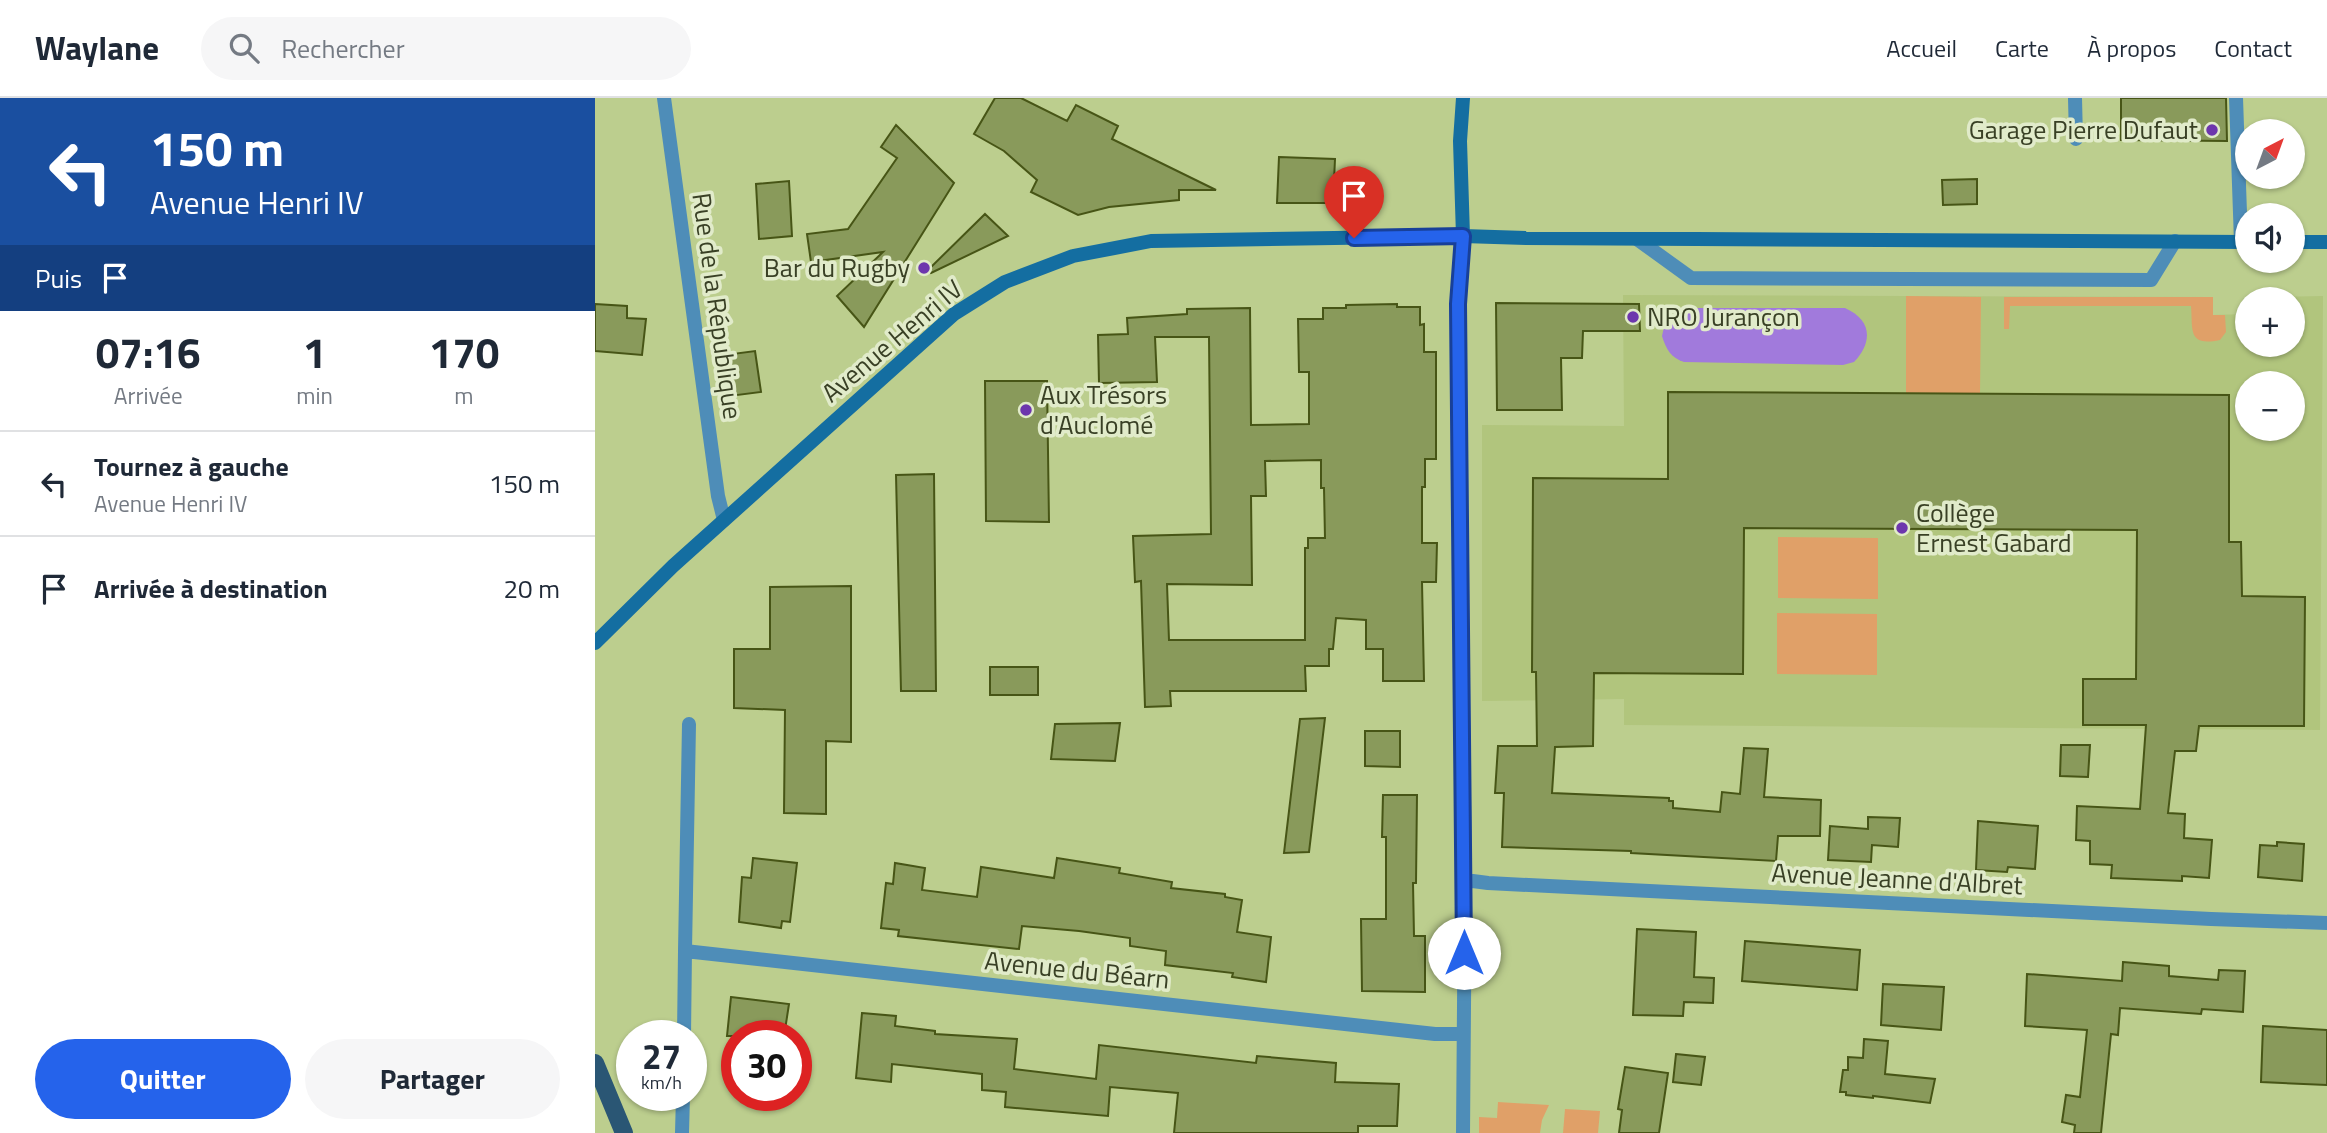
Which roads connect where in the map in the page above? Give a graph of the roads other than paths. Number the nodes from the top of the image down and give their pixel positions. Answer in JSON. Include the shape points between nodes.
{"nodes":[{"id":1,"x":664,"y":98,"type":"edge"},
{"id":2,"x":1463,"y":98,"type":"edge"},
{"id":3,"x":2075,"y":98,"type":"edge"},
{"id":4,"x":2236,"y":98,"type":"edge"},
{"id":5,"x":2076,"y":139,"type":"dead end"},
{"id":6,"x":2242,"y":203,"type":"edge"},
{"id":7,"x":1463,"y":236,"type":"junction"},
{"id":8,"x":1637,"y":239,"type":"junction"},
{"id":9,"x":2175,"y":241,"type":"junction"},
{"id":10,"x":2235,"y":242,"type":"edge"},
{"id":11,"x":2305,"y":242,"type":"edge"},
{"id":12,"x":2327,"y":242,"type":"edge"},
{"id":13,"x":724,"y":520,"type":"junction"},
{"id":14,"x":595,"y":643,"type":"edge"},
{"id":15,"x":689,"y":724,"type":"dead end"},
{"id":16,"x":1465,"y":880,"type":"junction"},
{"id":17,"x":2327,"y":923,"type":"edge"},
{"id":18,"x":685,"y":951,"type":"junction"},
{"id":19,"x":684,"y":1020,"type":"edge"},
{"id":20,"x":1463,"y":1034,"type":"junction"},
{"id":21,"x":595,"y":1063,"type":"edge"},
{"id":22,"x":683,"y":1111,"type":"edge"},
{"id":23,"x":624,"y":1133,"type":"edge"},
{"id":24,"x":682,"y":1133,"type":"edge"},
{"id":25,"x":1463,"y":1133,"type":"edge"}],
"edges":[{"from":1,"to":13,"type":"street","name":"Rue de la République","via":[[717,496]]},
{"from":2,"to":7,"type":"main road"},
{"from":3,"to":5,"type":"street"},
{"from":4,"to":6,"type":"street"},
{"from":7,"to":8,"type":"main road","name":"Avenue Henri IV"},
{"from":7,"to":13,"type":"main road","name":"Avenue Henri IV","via":[[1151,241],[1073,256],[1005,282],[954,314]]},
{"from":7,"to":16,"type":"street","via":[[1458,304]]},
{"from":8,"to":9,"type":"main road","name":"Avenue Henri IV"},
{"from":8,"to":9,"type":"street","via":[[1691,278],[2151,280]]},
{"from":9,"to":10,"type":"main road","name":"Avenue Henri IV"},
{"from":11,"to":12,"type":"main road"},
{"from":13,"to":14,"type":"main road","name":"Avenue Henri IV"},
{"from":15,"to":18,"type":"street"},
{"from":16,"to":17,"type":"street","name":"Avenue Jeanne d'Albret"},
{"from":16,"to":20,"type":"street"},
{"from":18,"to":19,"type":"street"},
{"from":18,"to":20,"type":"street","name":"Avenue du Béarn"},
{"from":20,"to":25,"type":"street"},
{"from":21,"to":23,"type":"main road"},
{"from":22,"to":24,"type":"street"}]}
